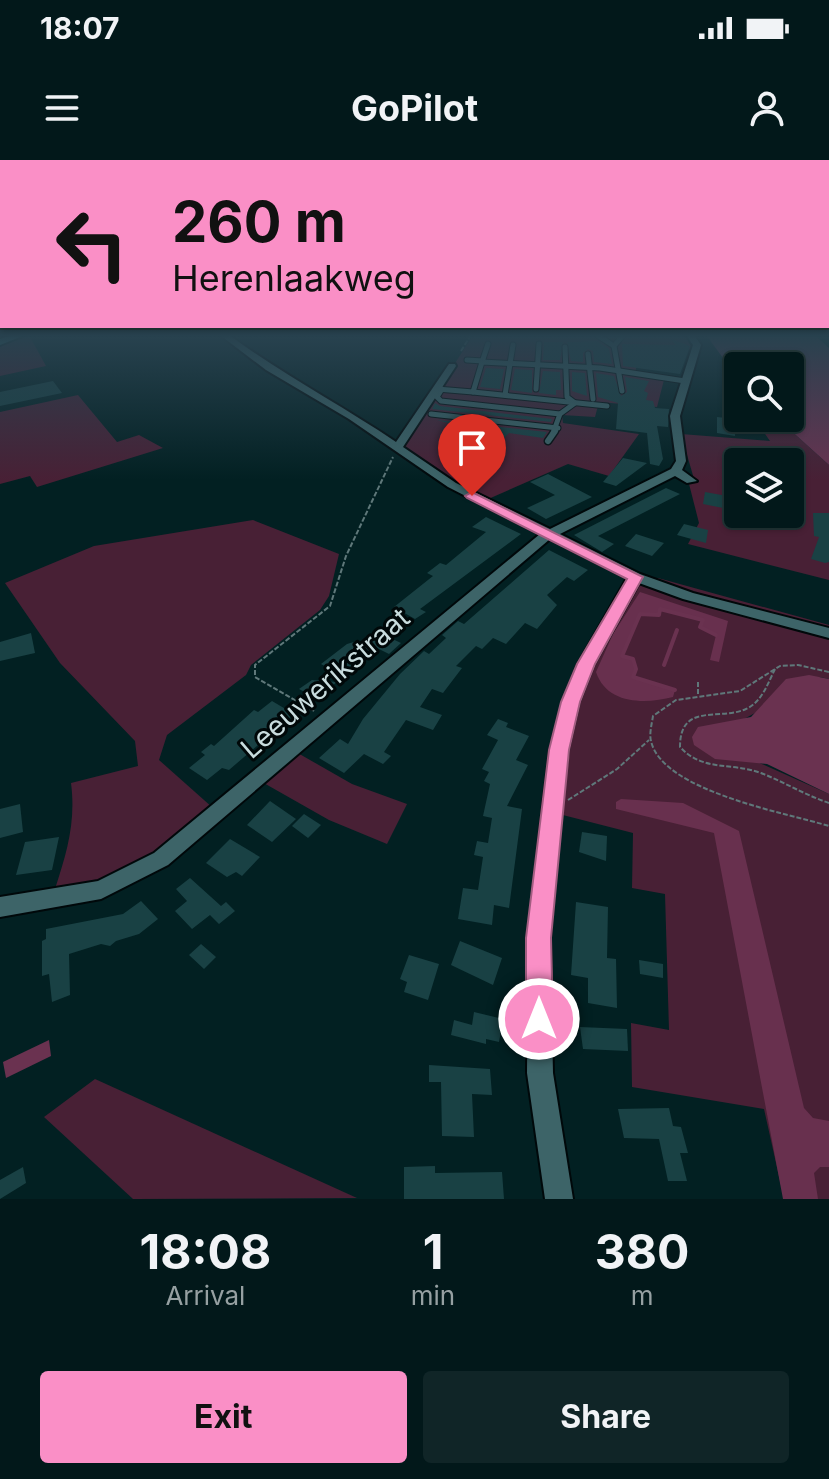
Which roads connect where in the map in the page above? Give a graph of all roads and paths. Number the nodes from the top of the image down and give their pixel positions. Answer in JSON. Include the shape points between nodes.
{"nodes":[{"id":1,"x":295,"y":383,"type":"edge"},
{"id":2,"x":443,"y":383,"type":"edge"},
{"id":3,"x":476,"y":383,"type":"edge"},
{"id":4,"x":507,"y":383,"type":"edge"},
{"id":5,"x":536,"y":383,"type":"edge"},
{"id":6,"x":566,"y":383,"type":"edge"},
{"id":7,"x":591,"y":383,"type":"edge"},
{"id":8,"x":621,"y":383,"type":"edge"},
{"id":9,"x":684,"y":383,"type":"edge"},
{"id":10,"x":440,"y":389,"type":"junction"},
{"id":11,"x":536,"y":389,"type":"dead end"},
{"id":12,"x":622,"y":391,"type":"dead end"},
{"id":13,"x":473,"y":392,"type":"junction"},
{"id":14,"x":505,"y":395,"type":"junction"},
{"id":15,"x":593,"y":399,"type":"dead end"},
{"id":16,"x":575,"y":403,"type":"junction"},
{"id":17,"x":607,"y":406,"type":"dead end"},
{"id":18,"x":431,"y":414,"type":"dead end"},
{"id":19,"x":560,"y":414,"type":"junction"},
{"id":20,"x":558,"y":428,"type":"junction"},
{"id":21,"x":548,"y":441,"type":"dead end"},
{"id":22,"x":397,"y":449,"type":"junction"},
{"id":23,"x":676,"y":471,"type":"junction"},
{"id":24,"x":691,"y":481,"type":"dead end"},
{"id":25,"x":548,"y":533,"type":"junction"},
{"id":26,"x":635,"y":577,"type":"junction"},
{"id":27,"x":829,"y":633,"type":"edge"},
{"id":28,"x":775,"y":668,"type":"junction"},
{"id":29,"x":829,"y":672,"type":"edge"},
{"id":30,"x":698,"y":682,"type":"dead end"},
{"id":31,"x":698,"y":696,"type":"junction"},
{"id":32,"x":328,"y":719,"type":"junction"},
{"id":33,"x":649,"y":740,"type":"junction"},
{"id":34,"x":829,"y":803,"type":"edge"},
{"id":35,"x":552,"y":805,"type":"junction"},
{"id":36,"x":828,"y":825,"type":"edge"},
{"id":37,"x":0,"y":907,"type":"edge"},
{"id":38,"x":559,"y":1199,"type":"edge"}],
"edges":[{"from":1,"to":22,"type":"street"},
{"from":2,"to":10,"type":"street"},
{"from":3,"to":13,"type":"lane"},
{"from":4,"to":14,"type":"lane"},
{"from":5,"to":11,"type":"lane"},
{"from":6,"to":16,"type":"lane","via":[[567,397]]},
{"from":7,"to":15,"type":"lane"},
{"from":8,"to":12,"type":"lane"},
{"from":9,"to":23,"type":"street","via":[[675,416],[681,461]]},
{"from":10,"to":13,"type":"lane"},
{"from":10,"to":19,"type":"lane","via":[[441,401]]},
{"from":10,"to":22,"type":"street"},
{"from":13,"to":14,"type":"lane"},
{"from":14,"to":16,"type":"lane"},
{"from":16,"to":17,"type":"lane"},
{"from":16,"to":19,"type":"lane"},
{"from":18,"to":20,"type":"lane"},
{"from":19,"to":20,"type":"lane"},
{"from":20,"to":21,"type":"lane"},
{"from":22,"to":25,"type":"street","via":[[462,491]]},
{"from":22,"to":32,"type":"path","via":[[346,556],[330,606],[255,665],[255,677]]},
{"from":23,"to":24,"type":"street"},
{"from":23,"to":25,"type":"street","name":"Leeuwerikstraat"},
{"from":25,"to":26,"type":"street"},
{"from":25,"to":32,"type":"street","name":"Leeuwerikstraat"},
{"from":26,"to":27,"type":"street"},
{"from":26,"to":35,"type":"street","via":[[571,702]]},
{"from":28,"to":29,"type":"path","via":[[798,665]]},
{"from":28,"to":31,"type":"path","via":[[740,691]]},
{"from":28,"to":34,"type":"path","via":[[764,693],[746,709],[686,723],[680,747],[702,764],[759,772]]},
{"from":30,"to":31,"type":"path"},
{"from":31,"to":33,"type":"path","via":[[673,701],[655,714]]},
{"from":32,"to":37,"type":"street","name":"Leeuwerikstraat","via":[[161,859],[133,876],[101,890]]},
{"from":33,"to":35,"type":"path","via":[[605,777]]},
{"from":33,"to":36,"type":"path","via":[[663,765],[688,781]]},
{"from":35,"to":38,"type":"street","via":[[539,938],[540,1073]]}]}
